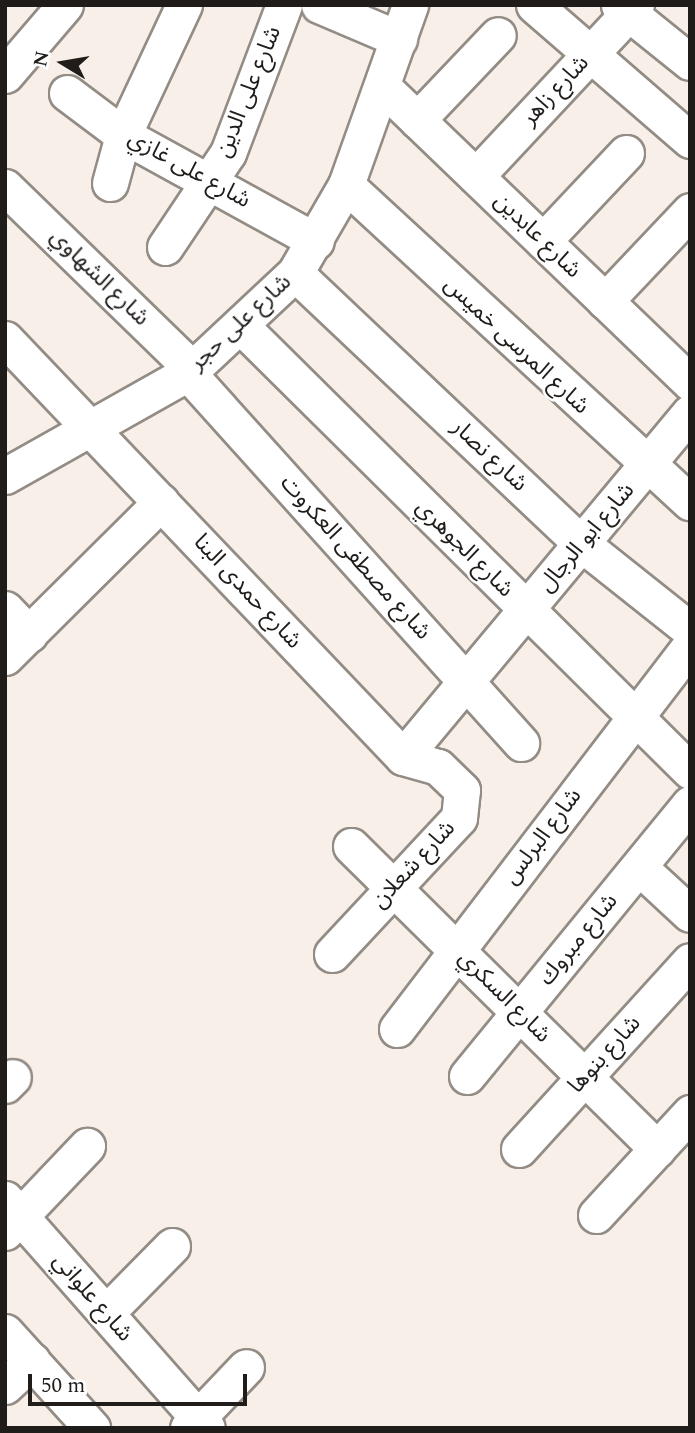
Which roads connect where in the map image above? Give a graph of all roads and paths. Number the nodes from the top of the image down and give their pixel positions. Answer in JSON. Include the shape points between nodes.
{"nodes":[{"id":1,"x":65,"y":5,"type":"edge"},
{"id":2,"x":184,"y":5,"type":"edge"},
{"id":3,"x":284,"y":5,"type":"edge"},
{"id":4,"x":318,"y":5,"type":"edge"},
{"id":5,"x":410,"y":5,"type":"edge"},
{"id":6,"x":534,"y":5,"type":"edge"},
{"id":7,"x":628,"y":8,"type":"edge"},
{"id":8,"x":498,"y":34,"type":"dead end"},
{"id":9,"x":399,"y":39,"type":"junction"},
{"id":10,"x":591,"y":54,"type":"junction"},
{"id":11,"x":690,"y":62,"type":"edge"},
{"id":12,"x":5,"y":75,"type":"edge"},
{"id":13,"x":385,"y":89,"type":"junction"},
{"id":14,"x":66,"y":93,"type":"dead end"},
{"id":15,"x":417,"y":120,"type":"junction"},
{"id":16,"x":123,"y":135,"type":"junction"},
{"id":17,"x":690,"y":140,"type":"edge"},
{"id":18,"x":626,"y":153,"type":"dead end"},
{"id":19,"x":476,"y":176,"type":"junction"},
{"id":20,"x":208,"y":182,"type":"junction"},
{"id":21,"x":110,"y":183,"type":"dead end"},
{"id":22,"x":346,"y":185,"type":"junction"},
{"id":23,"x":5,"y":187,"type":"edge"},
{"id":24,"x":690,"y":211,"type":"edge"},
{"id":25,"x":316,"y":241,"type":"junction"},
{"id":26,"x":543,"y":241,"type":"junction"},
{"id":27,"x":165,"y":247,"type":"dead end"},
{"id":28,"x":295,"y":272,"type":"junction"},
{"id":29,"x":605,"y":301,"type":"junction"},
{"id":30,"x":241,"y":326,"type":"junction"},
{"id":31,"x":5,"y":339,"type":"edge"},
{"id":32,"x":190,"y":371,"type":"junction"},
{"id":33,"x":690,"y":383,"type":"edge"},
{"id":34,"x":690,"y":414,"type":"edge"},
{"id":35,"x":91,"y":428,"type":"junction"},
{"id":36,"x":645,"y":467,"type":"junction"},
{"id":37,"x":5,"y":476,"type":"edge"},
{"id":38,"x":161,"y":502,"type":"junction"},
{"id":39,"x":690,"y":502,"type":"edge"},
{"id":40,"x":582,"y":544,"type":"junction"},
{"id":41,"x":526,"y":611,"type":"junction"},
{"id":42,"x":690,"y":631,"type":"edge"},
{"id":43,"x":13,"y":633,"type":"edge"},
{"id":44,"x":690,"y":646,"type":"edge"},
{"id":45,"x":467,"y":683,"type":"junction"},
{"id":46,"x":634,"y":716,"type":"junction"},
{"id":47,"x":521,"y":743,"type":"dead end"},
{"id":48,"x":403,"y":757,"type":"junction"},
{"id":49,"x":690,"y":771,"type":"edge"},
{"id":50,"x":690,"y":804,"type":"edge"},
{"id":51,"x":351,"y":846,"type":"dead end"},
{"id":52,"x":639,"y":867,"type":"junction"},
{"id":53,"x":394,"y":888,"type":"junction"},
{"id":54,"x":690,"y":914,"type":"edge"},
{"id":55,"x":457,"y":951,"type":"junction"},
{"id":56,"x":332,"y":954,"type":"dead end"},
{"id":57,"x":690,"y":961,"type":"edge"},
{"id":58,"x":520,"y":1013,"type":"junction"},
{"id":59,"x":397,"y":1029,"type":"dead end"},
{"id":60,"x":467,"y":1076,"type":"dead end"},
{"id":61,"x":584,"y":1077,"type":"junction"},
{"id":62,"x":690,"y":1113,"type":"edge"},
{"id":63,"x":87,"y":1146,"type":"dead end"},
{"id":64,"x":519,"y":1149,"type":"dead end"},
{"id":65,"x":657,"y":1149,"type":"junction"},
{"id":66,"x":596,"y":1215,"type":"dead end"},
{"id":67,"x":10,"y":1216,"type":"edge"},
{"id":68,"x":172,"y":1246,"type":"dead end"},
{"id":69,"x":106,"y":1312,"type":"junction"},
{"id":70,"x":5,"y":1332,"type":"edge"},
{"id":71,"x":32,"y":1361,"type":"junction"},
{"id":72,"x":246,"y":1367,"type":"dead end"},
{"id":73,"x":5,"y":1386,"type":"edge"},
{"id":74,"x":198,"y":1424,"type":"edge"},
{"id":75,"x":92,"y":1428,"type":"edge"}],
"edges":[{"from":1,"to":12,"type":"street"},
{"from":2,"to":16,"type":"street"},
{"from":3,"to":20,"type":"street","name":"شارع على الدين","via":[[228,153]]},
{"from":4,"to":9,"type":"street"},
{"from":5,"to":9,"type":"street","name":"شارع على حجر"},
{"from":6,"to":10,"type":"street"},
{"from":7,"to":10,"type":"street","name":"شارع زاهر"},
{"from":7,"to":11,"type":"street"},
{"from":8,"to":15,"type":"street"},
{"from":9,"to":13,"type":"street","name":"شارع على حجر"},
{"from":10,"to":17,"type":"street"},
{"from":10,"to":19,"type":"street","name":"شارع زاهر"},
{"from":13,"to":15,"type":"street","name":"شارع عابدين"},
{"from":13,"to":22,"type":"street","name":"شارع على حجر"},
{"from":14,"to":16,"type":"street","name":"شارع على غازي"},
{"from":15,"to":19,"type":"street","name":"شارع عابدين"},
{"from":16,"to":20,"type":"street","name":"شارع على غازي"},
{"from":16,"to":21,"type":"street"},
{"from":18,"to":26,"type":"street"},
{"from":19,"to":26,"type":"street","name":"شارع عابدين"},
{"from":20,"to":25,"type":"street","name":"شارع على غازي"},
{"from":20,"to":27,"type":"street","name":"شارع على الدين"},
{"from":22,"to":25,"type":"street","name":"شارع على حجر"},
{"from":22,"to":36,"type":"street","name":"شارع المرسى خميس"},
{"from":23,"to":32,"type":"street","name":"شارع الشهاوي"},
{"from":24,"to":29,"type":"street"},
{"from":25,"to":28,"type":"street","name":"شارع على حجر"},
{"from":26,"to":29,"type":"street","name":"شارع عابدين"},
{"from":28,"to":30,"type":"street","name":"شارع على حجر"},
{"from":28,"to":40,"type":"street","name":"شارع نصار"},
{"from":29,"to":33,"type":"street","name":"شارع عابدين"},
{"from":30,"to":32,"type":"street","name":"شارع على حجر"},
{"from":30,"to":41,"type":"street","name":"شارع الجوهري"},
{"from":31,"to":35,"type":"street","name":"شارع حمدى البنا"},
{"from":32,"to":35,"type":"street","name":"شارع على حجر"},
{"from":32,"to":45,"type":"street","name":"شارع مصطفى العكروت"},
{"from":34,"to":36,"type":"street","name":"شارع ابو الرجال"},
{"from":35,"to":37,"type":"street","name":"شارع على حجر"},
{"from":35,"to":38,"type":"street","name":"شارع حمدى البنا"},
{"from":36,"to":39,"type":"street","name":"شارع المرسى خميس"},
{"from":36,"to":40,"type":"street","name":"شارع ابو الرجال"},
{"from":38,"to":43,"type":"street"},
{"from":38,"to":48,"type":"street","name":"شارع حمدى البنا"},
{"from":40,"to":41,"type":"street","name":"شارع ابو الرجال"},
{"from":40,"to":42,"type":"street","name":"شارع نصار"},
{"from":41,"to":45,"type":"street","name":"شارع ابو الرجال"},
{"from":41,"to":46,"type":"street","name":"شارع الجوهري"},
{"from":44,"to":46,"type":"street","name":"شارع البرلس"},
{"from":45,"to":47,"type":"street","name":"شارع مصطفى العكروت"},
{"from":45,"to":48,"type":"street","name":"شارع ابو الرجال"},
{"from":46,"to":49,"type":"street","name":"شارع الجوهري"},
{"from":46,"to":55,"type":"street","name":"شارع البرلس"},
{"from":48,"to":53,"type":"street","name":"شارع شعلان","via":[[438,767],[462,790],[464,804],[459,818]]},
{"from":50,"to":52,"type":"street","name":"شارع مبروك"},
{"from":51,"to":53,"type":"street","name":"شارع السكري"},
{"from":52,"to":54,"type":"street"},
{"from":52,"to":58,"type":"street","name":"شارع مبروك"},
{"from":53,"to":55,"type":"street","name":"شارع السكري"},
{"from":53,"to":56,"type":"street","name":"شارع شعلان"},
{"from":55,"to":58,"type":"street","name":"شارع السكري"},
{"from":55,"to":59,"type":"street","name":"شارع البرلس"},
{"from":57,"to":61,"type":"street","name":"شارع بنوها"},
{"from":58,"to":60,"type":"street","name":"شارع مبروك"},
{"from":58,"to":61,"type":"street","name":"شارع السكري"},
{"from":61,"to":64,"type":"street","name":"شارع بنوها"},
{"from":61,"to":65,"type":"street","name":"شارع السكري"},
{"from":62,"to":65,"type":"street"},
{"from":63,"to":67,"type":"street"},
{"from":65,"to":66,"type":"street"},
{"from":67,"to":69,"type":"street","name":"شارع علواني"},
{"from":68,"to":69,"type":"street"},
{"from":69,"to":74,"type":"street","name":"شارع علواني"},
{"from":70,"to":71,"type":"street"},
{"from":71,"to":73,"type":"street"},
{"from":71,"to":75,"type":"street"},
{"from":72,"to":74,"type":"street"}]}
